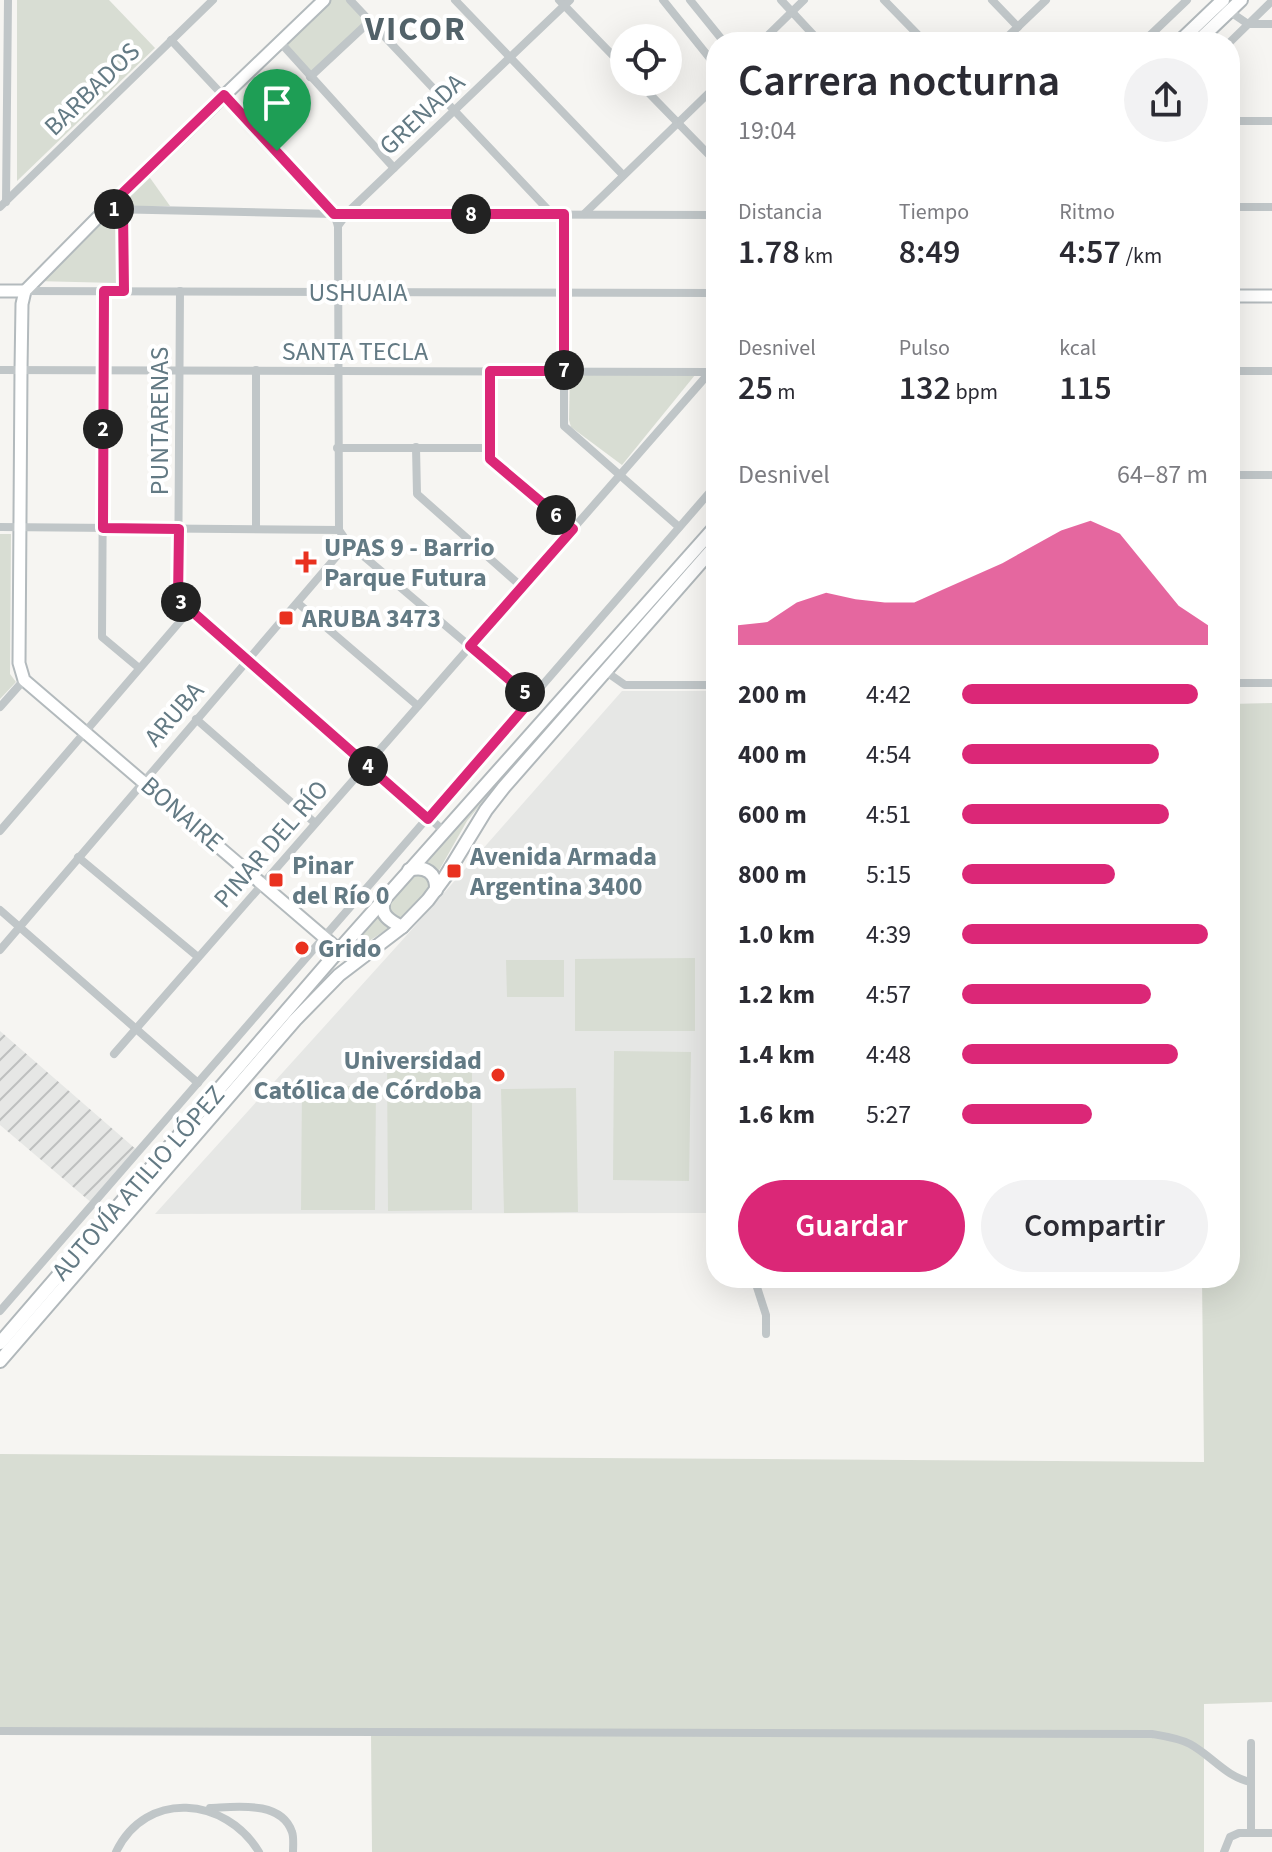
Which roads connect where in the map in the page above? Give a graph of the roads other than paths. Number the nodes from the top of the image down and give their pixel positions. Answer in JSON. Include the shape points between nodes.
{"nodes":[{"id":1,"x":8,"y":0,"type":"edge"},
{"id":2,"x":213,"y":0,"type":"edge"},
{"id":3,"x":324,"y":0,"type":"edge"},
{"id":4,"x":350,"y":0,"type":"edge"},
{"id":5,"x":455,"y":0,"type":"edge"},
{"id":6,"x":663,"y":0,"type":"edge"},
{"id":7,"x":690,"y":0,"type":"edge"},
{"id":8,"x":781,"y":0,"type":"edge"},
{"id":9,"x":804,"y":0,"type":"edge"},
{"id":10,"x":884,"y":0,"type":"edge"},
{"id":11,"x":992,"y":0,"type":"edge"},
{"id":12,"x":1046,"y":0,"type":"edge"},
{"id":13,"x":1187,"y":0,"type":"edge"},
{"id":14,"x":1241,"y":0,"type":"edge"},
{"id":15,"x":1272,"y":1,"type":"edge"},
{"id":16,"x":564,"y":2,"type":"edge"},
{"id":17,"x":1222,"y":4,"type":"edge"},
{"id":18,"x":792,"y":12,"type":"junction"},
{"id":19,"x":369,"y":22,"type":"junction"},
{"id":20,"x":1248,"y":24,"type":"junction"},
{"id":21,"x":1272,"y":24,"type":"edge"},
{"id":22,"x":4,"y":25,"type":"edge"},
{"id":23,"x":1018,"y":27,"type":"junction"},
{"id":24,"x":716,"y":32,"type":"edge"},
{"id":25,"x":771,"y":32,"type":"edge"},
{"id":26,"x":811,"y":32,"type":"edge"},
{"id":27,"x":915,"y":32,"type":"edge"},
{"id":28,"x":1013,"y":32,"type":"edge"},
{"id":29,"x":1153,"y":32,"type":"edge"},
{"id":30,"x":1190,"y":32,"type":"edge"},
{"id":31,"x":1204,"y":32,"type":"edge"},
{"id":32,"x":1240,"y":32,"type":"edge"},
{"id":33,"x":171,"y":40,"type":"junction"},
{"id":34,"x":280,"y":42,"type":"junction"},
{"id":35,"x":610,"y":52,"type":"edge"},
{"id":36,"x":706,"y":54,"type":"edge"},
{"id":37,"x":509,"y":60,"type":"junction"},
{"id":38,"x":310,"y":77,"type":"junction"},
{"id":39,"x":224,"y":95,"type":"junction"},
{"id":40,"x":652,"y":96,"type":"edge"},
{"id":41,"x":706,"y":96,"type":"edge"},
{"id":42,"x":454,"y":111,"type":"junction"},
{"id":43,"x":1240,"y":121,"type":"edge"},
{"id":44,"x":1272,"y":121,"type":"edge"},
{"id":45,"x":678,"y":123,"type":"junction"},
{"id":46,"x":3,"y":124,"type":"edge"},
{"id":47,"x":706,"y":152,"type":"edge"},
{"id":48,"x":394,"y":168,"type":"junction"},
{"id":49,"x":623,"y":175,"type":"junction"},
{"id":50,"x":3,"y":204,"type":"edge"},
{"id":51,"x":1240,"y":207,"type":"edge"},
{"id":52,"x":1272,"y":207,"type":"edge"},
{"id":53,"x":106,"y":209,"type":"junction"},
{"id":54,"x":123,"y":209,"type":"junction"},
{"id":55,"x":334,"y":214,"type":"junction"},
{"id":56,"x":347,"y":214,"type":"junction"},
{"id":57,"x":552,"y":214,"type":"junction"},
{"id":58,"x":564,"y":214,"type":"junction"},
{"id":59,"x":584,"y":214,"type":"junction"},
{"id":60,"x":706,"y":215,"type":"edge"},
{"id":61,"x":338,"y":226,"type":"junction"},
{"id":62,"x":0,"y":291,"type":"edge"},
{"id":63,"x":25,"y":291,"type":"junction"},
{"id":64,"x":104,"y":291,"type":"junction"},
{"id":65,"x":124,"y":291,"type":"junction"},
{"id":66,"x":180,"y":291,"type":"junction"},
{"id":67,"x":338,"y":291,"type":"junction"},
{"id":68,"x":706,"y":293,"type":"edge"},
{"id":69,"x":564,"y":294,"type":"junction"},
{"id":70,"x":1240,"y":296,"type":"edge"},
{"id":71,"x":1272,"y":296,"type":"edge"},
{"id":72,"x":0,"y":370,"type":"edge"},
{"id":73,"x":21,"y":370,"type":"junction"},
{"id":74,"x":103,"y":370,"type":"junction"},
{"id":75,"x":180,"y":370,"type":"junction"},
{"id":76,"x":256,"y":370,"type":"junction"},
{"id":77,"x":337,"y":371,"type":"junction"},
{"id":78,"x":490,"y":371,"type":"junction"},
{"id":79,"x":564,"y":371,"type":"junction"},
{"id":80,"x":1240,"y":371,"type":"edge"},
{"id":81,"x":1272,"y":371,"type":"edge"},
{"id":82,"x":706,"y":374,"type":"edge"},
{"id":83,"x":706,"y":382,"type":"edge"},
{"id":84,"x":416,"y":447,"type":"junction"},
{"id":85,"x":337,"y":448,"type":"junction"},
{"id":86,"x":490,"y":448,"type":"junction"},
{"id":87,"x":620,"y":475,"type":"junction"},
{"id":88,"x":1240,"y":475,"type":"edge"},
{"id":89,"x":1272,"y":475,"type":"edge"},
{"id":90,"x":706,"y":496,"type":"edge"},
{"id":91,"x":0,"y":527,"type":"edge"},
{"id":92,"x":20,"y":527,"type":"junction"},
{"id":93,"x":679,"y":527,"type":"junction"},
{"id":94,"x":103,"y":528,"type":"junction"},
{"id":95,"x":179,"y":529,"type":"junction"},
{"id":96,"x":256,"y":529,"type":"junction"},
{"id":97,"x":573,"y":529,"type":"junction"},
{"id":98,"x":339,"y":530,"type":"junction"},
{"id":99,"x":706,"y":537,"type":"edge"},
{"id":100,"x":348,"y":543,"type":"junction"},
{"id":101,"x":706,"y":556,"type":"edge"},
{"id":102,"x":522,"y":587,"type":"junction"},
{"id":103,"x":299,"y":604,"type":"junction"},
{"id":104,"x":189,"y":611,"type":"junction"},
{"id":105,"x":470,"y":646,"type":"junction"},
{"id":106,"x":247,"y":662,"type":"junction"},
{"id":107,"x":139,"y":668,"type":"junction"},
{"id":108,"x":605,"y":671,"type":"junction"},
{"id":109,"x":24,"y":680,"type":"junction"},
{"id":110,"x":1240,"y":683,"type":"edge"},
{"id":111,"x":1272,"y":683,"type":"edge"},
{"id":112,"x":706,"y":685,"type":"edge"},
{"id":113,"x":532,"y":699,"type":"junction"},
{"id":114,"x":418,"y":706,"type":"junction"},
{"id":115,"x":0,"y":707,"type":"edge"},
{"id":116,"x":196,"y":719,"type":"junction"},
{"id":117,"x":85,"y":730,"type":"junction"},
{"id":118,"x":367,"y":765,"type":"junction"},
{"id":119,"x":143,"y":781,"type":"junction"},
{"id":120,"x":428,"y":819,"type":"junction"},
{"id":121,"x":315,"y":823,"type":"junction"},
{"id":122,"x":0,"y":831,"type":"edge"},
{"id":123,"x":444,"y":831,"type":"junction"},
{"id":124,"x":78,"y":857,"type":"junction"},
{"id":125,"x":409,"y":870,"type":"junction"},
{"id":126,"x":262,"y":884,"type":"junction"},
{"id":127,"x":436,"y":890,"type":"junction"},
{"id":128,"x":386,"y":897,"type":"junction"},
{"id":129,"x":0,"y":910,"type":"edge"},
{"id":130,"x":402,"y":927,"type":"junction"},
{"id":131,"x":20,"y":928,"type":"junction"},
{"id":132,"x":323,"y":937,"type":"junction"},
{"id":133,"x":0,"y":950,"type":"edge"},
{"id":134,"x":339,"y":950,"type":"junction"},
{"id":135,"x":198,"y":957,"type":"junction"},
{"id":136,"x":135,"y":1029,"type":"junction"},
{"id":137,"x":114,"y":1054,"type":"dead end"},
{"id":138,"x":198,"y":1083,"type":"junction"},
{"id":139,"x":757,"y":1288,"type":"edge"},
{"id":140,"x":0,"y":1311,"type":"edge"},
{"id":141,"x":766,"y":1334,"type":"dead end"},
{"id":142,"x":0,"y":1343,"type":"edge"},
{"id":143,"x":0,"y":1361,"type":"edge"},
{"id":144,"x":0,"y":1731,"type":"edge"},
{"id":145,"x":1251,"y":1743,"type":"dead end"},
{"id":146,"x":1251,"y":1782,"type":"junction"},
{"id":147,"x":198,"y":1808,"type":"junction"},
{"id":148,"x":1251,"y":1832,"type":"junction"},
{"id":149,"x":1272,"y":1833,"type":"edge"},
{"id":150,"x":116,"y":1852,"type":"edge"},
{"id":151,"x":259,"y":1852,"type":"edge"},
{"id":152,"x":293,"y":1852,"type":"edge"},
{"id":153,"x":1224,"y":1852,"type":"edge"}],
"edges":[{"from":1,"to":22,"type":"street"},
{"from":2,"to":33,"type":"street","name":"BARBADOS"},
{"from":3,"to":34,"type":"street"},
{"from":4,"to":19,"type":"street"},
{"from":5,"to":37,"type":"street"},
{"from":6,"to":36,"type":"street"},
{"from":7,"to":24,"type":"street"},
{"from":8,"to":18,"type":"street"},
{"from":9,"to":18,"type":"street"},
{"from":10,"to":27,"type":"street"},
{"from":11,"to":23,"type":"street"},
{"from":12,"to":23,"type":"street"},
{"from":13,"to":29,"type":"street"},
{"from":14,"to":17,"type":"main road"},
{"from":15,"to":20,"type":"street"},
{"from":16,"to":35,"type":"street"},
{"from":16,"to":37,"type":"street","name":"GRENADA"},
{"from":17,"to":20,"type":"street"},
{"from":17,"to":30,"type":"main road"},
{"from":17,"to":31,"type":"main road"},
{"from":18,"to":25,"type":"street"},
{"from":18,"to":26,"type":"street"},
{"from":19,"to":38,"type":"street"},
{"from":19,"to":42,"type":"street"},
{"from":20,"to":21,"type":"street"},
{"from":20,"to":32,"type":"street"},
{"from":22,"to":46,"type":"street"},
{"from":23,"to":28,"type":"street"},
{"from":33,"to":39,"type":"street"},
{"from":33,"to":50,"type":"street","name":"BARBADOS"},
{"from":34,"to":38,"type":"street"},
{"from":34,"to":39,"type":"street"},
{"from":37,"to":42,"type":"street","name":"GRENADA"},
{"from":37,"to":49,"type":"street"},
{"from":38,"to":48,"type":"street"},
{"from":39,"to":53,"type":"street"},
{"from":39,"to":55,"type":"street"},
{"from":40,"to":45,"type":"street"},
{"from":41,"to":45,"type":"street"},
{"from":42,"to":48,"type":"street","name":"GRENADA"},
{"from":42,"to":57,"type":"street"},
{"from":43,"to":44,"type":"street"},
{"from":45,"to":47,"type":"street"},
{"from":45,"to":49,"type":"street"},
{"from":46,"to":50,"type":"street"},
{"from":48,"to":56,"type":"street","name":"GRENADA"},
{"from":49,"to":59,"type":"street"},
{"from":51,"to":52,"type":"street"},
{"from":53,"to":54,"type":"street"},
{"from":53,"to":63,"type":"street"},
{"from":54,"to":55,"type":"street"},
{"from":54,"to":65,"type":"street"},
{"from":55,"to":56,"type":"street"},
{"from":55,"to":61,"type":"street"},
{"from":56,"to":57,"type":"street"},
{"from":56,"to":61,"type":"street","name":"GRENADA"},
{"from":57,"to":58,"type":"street"},
{"from":58,"to":59,"type":"street"},
{"from":58,"to":69,"type":"street"},
{"from":59,"to":60,"type":"street"},
{"from":61,"to":67,"type":"street"},
{"from":62,"to":63,"type":"street","name":"USHUAIA"},
{"from":63,"to":64,"type":"street","name":"USHUAIA"},
{"from":63,"to":73,"type":"street"},
{"from":64,"to":65,"type":"street","name":"USHUAIA"},
{"from":64,"to":74,"type":"street"},
{"from":65,"to":66,"type":"street","name":"USHUAIA"},
{"from":66,"to":67,"type":"street","name":"USHUAIA"},
{"from":66,"to":75,"type":"street","name":"PUNTARENAS"},
{"from":67,"to":69,"type":"street","name":"USHUAIA"},
{"from":67,"to":77,"type":"street"},
{"from":68,"to":69,"type":"street","name":"USHUAIA"},
{"from":69,"to":79,"type":"street"},
{"from":70,"to":71,"type":"street"},
{"from":72,"to":73,"type":"street","name":"SANTA TECLA"},
{"from":73,"to":74,"type":"street","name":"SANTA TECLA"},
{"from":73,"to":92,"type":"street"},
{"from":74,"to":75,"type":"street","name":"SANTA TECLA"},
{"from":74,"to":94,"type":"street"},
{"from":75,"to":76,"type":"street","name":"SANTA TECLA"},
{"from":75,"to":95,"type":"street","name":"PUNTARENAS"},
{"from":76,"to":77,"type":"street","name":"SANTA TECLA"},
{"from":76,"to":96,"type":"street"},
{"from":77,"to":78,"type":"street","name":"SANTA TECLA"},
{"from":77,"to":85,"type":"street"},
{"from":78,"to":79,"type":"street","name":"SANTA TECLA"},
{"from":78,"to":86,"type":"street"},
{"from":79,"to":82,"type":"street","name":"SANTA TECLA"},
{"from":79,"to":87,"type":"street","via":[[566,430]]},
{"from":80,"to":81,"type":"street"},
{"from":83,"to":87,"type":"street","name":"PINAR DEL RÍO"},
{"from":84,"to":85,"type":"street"},
{"from":84,"to":86,"type":"street"},
{"from":84,"to":102,"type":"street","via":[[417,494]]},
{"from":85,"to":98,"type":"street"},
{"from":86,"to":97,"type":"street","via":[[490,459]]},
{"from":87,"to":93,"type":"street"},
{"from":87,"to":97,"type":"street","name":"PINAR DEL RÍO"},
{"from":88,"to":89,"type":"street"},
{"from":90,"to":93,"type":"street"},
{"from":91,"to":92,"type":"street"},
{"from":92,"to":94,"type":"street"},
{"from":92,"to":109,"type":"street","via":[[19,663]]},
{"from":93,"to":113,"type":"street"},
{"from":94,"to":95,"type":"street"},
{"from":94,"to":107,"type":"street","via":[[102,637]]},
{"from":95,"to":96,"type":"street"},
{"from":95,"to":104,"type":"street","name":"PUNTARENAS","via":[[178,599]]},
{"from":96,"to":98,"type":"street"},
{"from":97,"to":102,"type":"street","name":"PINAR DEL RÍO"},
{"from":98,"to":100,"type":"street"},
{"from":99,"to":123,"type":"main road","name":"AUTOVÍA ATILIO LÓPEZ"},
{"from":100,"to":103,"type":"street","name":"ARUBA"},
{"from":100,"to":105,"type":"street"},
{"from":101,"to":108,"type":"main road","name":"AUTOVÍA ATILIO LÓPEZ"},
{"from":102,"to":105,"type":"street","name":"PINAR DEL RÍO"},
{"from":103,"to":106,"type":"street","name":"ARUBA"},
{"from":103,"to":114,"type":"street"},
{"from":104,"to":106,"type":"street"},
{"from":104,"to":107,"type":"street"},
{"from":105,"to":113,"type":"street"},
{"from":105,"to":114,"type":"street","name":"PINAR DEL RÍO"},
{"from":106,"to":116,"type":"street","name":"ARUBA"},
{"from":106,"to":118,"type":"street"},
{"from":107,"to":117,"type":"street"},
{"from":108,"to":112,"type":"street","via":[[625,685]]},
{"from":108,"to":127,"type":"main road","name":"AUTOVÍA ATILIO LÓPEZ","via":[[486,810]]},
{"from":109,"to":115,"type":"street"},
{"from":109,"to":117,"type":"street","name":"BONAIRE"},
{"from":110,"to":111,"type":"street"},
{"from":113,"to":120,"type":"street"},
{"from":114,"to":118,"type":"street","name":"PINAR DEL RÍO"},
{"from":116,"to":119,"type":"street","name":"ARUBA"},
{"from":116,"to":121,"type":"street"},
{"from":117,"to":119,"type":"street","name":"BONAIRE"},
{"from":117,"to":122,"type":"street"},
{"from":118,"to":120,"type":"street"},
{"from":118,"to":121,"type":"street","name":"PINAR DEL RÍO"},
{"from":119,"to":124,"type":"street","name":"ARUBA"},
{"from":119,"to":126,"type":"street","name":"BONAIRE"},
{"from":120,"to":123,"type":"street"},
{"from":120,"to":132,"type":"street"},
{"from":121,"to":126,"type":"street","name":"PINAR DEL RÍO"},
{"from":123,"to":125,"type":"main road","name":"AUTOVÍA ATILIO LÓPEZ"},
{"from":124,"to":131,"type":"street","name":"ARUBA"},
{"from":124,"to":135,"type":"street"},
{"from":125,"to":127,"type":"main road","via":[[427,870]]},
{"from":125,"to":128,"type":"main road","name":"AUTOVÍA ATILIO LÓPEZ"},
{"from":126,"to":132,"type":"street","name":"BONAIRE"},
{"from":126,"to":135,"type":"street","name":"PINAR DEL RÍO"},
{"from":127,"to":130,"type":"main road","name":"AUTOVÍA ATILIO LÓPEZ"},
{"from":128,"to":130,"type":"main road","via":[[385,916]]},
{"from":128,"to":134,"type":"main road","name":"AUTOVÍA ATILIO LÓPEZ"},
{"from":129,"to":131,"type":"street"},
{"from":130,"to":143,"type":"main road","name":"AUTOVÍA ATILIO LÓPEZ","via":[[339,975],[295,1020]]},
{"from":131,"to":133,"type":"street","name":"ARUBA"},
{"from":131,"to":136,"type":"street"},
{"from":132,"to":134,"type":"street","name":"BONAIRE"},
{"from":132,"to":138,"type":"street"},
{"from":134,"to":142,"type":"main road","name":"AUTOVÍA ATILIO LÓPEZ"},
{"from":135,"to":136,"type":"street","name":"PINAR DEL RÍO"},
{"from":136,"to":137,"type":"street","name":"PINAR DEL RÍO"},
{"from":136,"to":138,"type":"street"},
{"from":138,"to":140,"type":"street"},
{"from":139,"to":141,"type":"street"},
{"from":144,"to":146,"type":"street","via":[[1152,1734],[1187,1742],[1224,1771]]},
{"from":145,"to":146,"type":"street"},
{"from":146,"to":148,"type":"street"},
{"from":147,"to":150,"type":"street","via":[[159,1812],[142,1821]]},
{"from":147,"to":151,"type":"street","via":[[232,1821]]},
{"from":147,"to":152,"type":"street","via":[[267,1810],[292,1832]]},
{"from":148,"to":149,"type":"street"},
{"from":148,"to":153,"type":"street","via":[[1230,1837]]}]}
